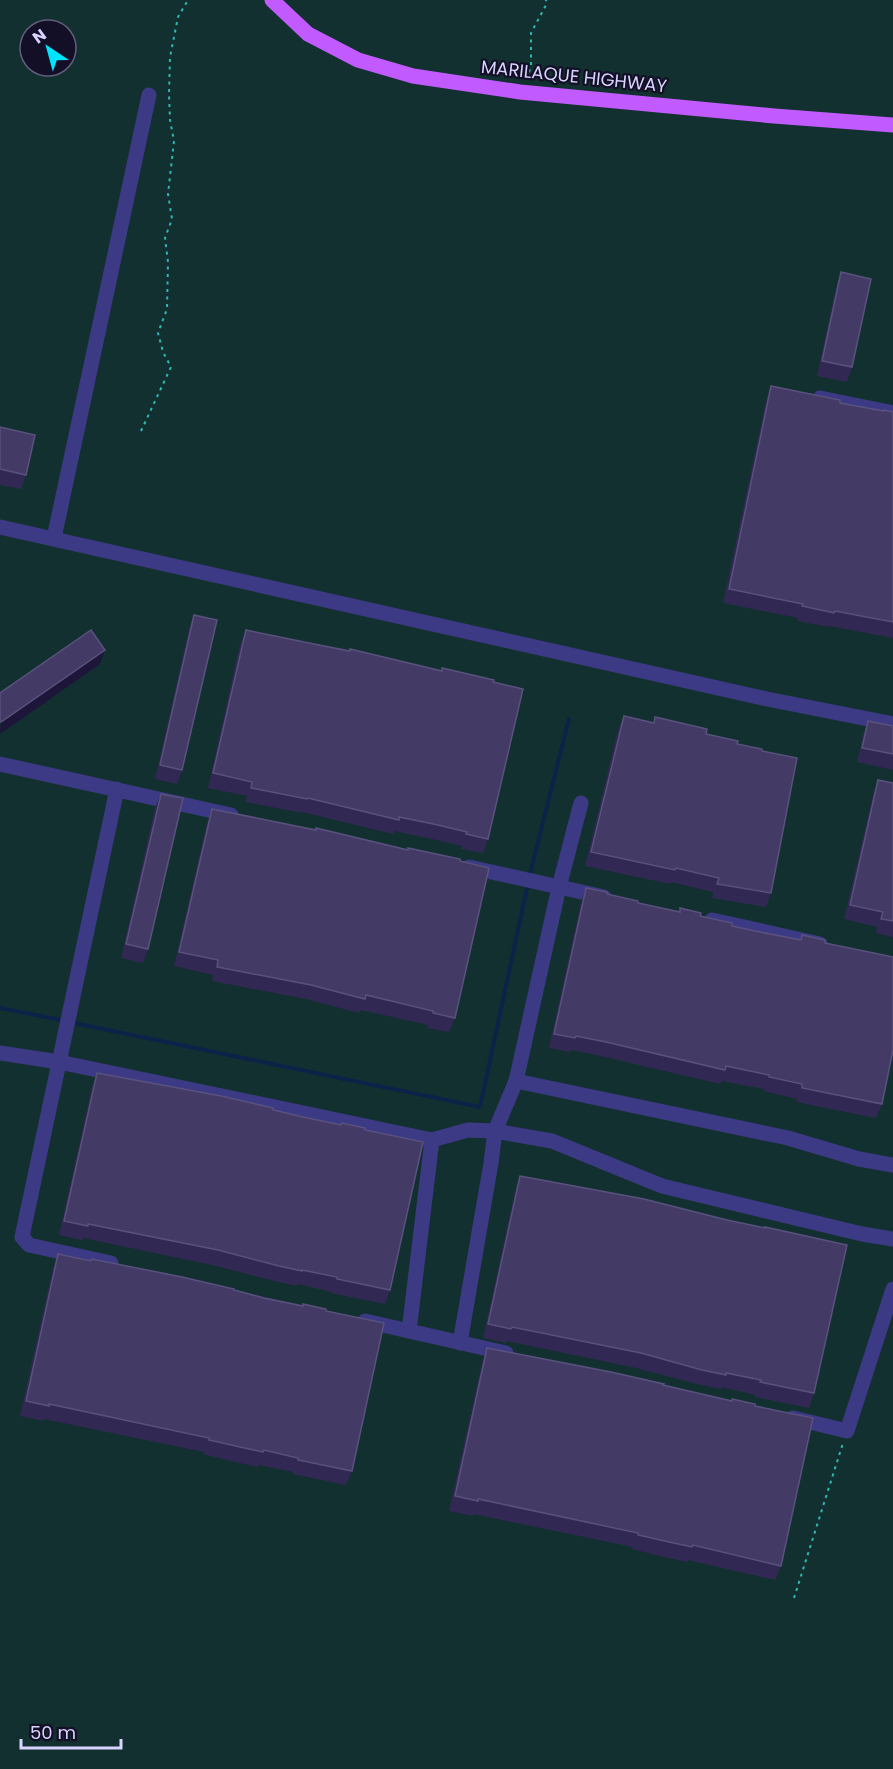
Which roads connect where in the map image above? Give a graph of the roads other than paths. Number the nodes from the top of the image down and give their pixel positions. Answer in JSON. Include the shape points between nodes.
{"nodes":[{"id":1,"x":272,"y":0,"type":"edge"},
{"id":2,"x":149,"y":95,"type":"dead end"},
{"id":3,"x":893,"y":125,"type":"edge"},
{"id":4,"x":800,"y":393,"type":"edge"},
{"id":5,"x":893,"y":413,"type":"edge"},
{"id":6,"x":0,"y":527,"type":"edge"},
{"id":7,"x":54,"y":538,"type":"junction"},
{"id":8,"x":893,"y":724,"type":"edge"},
{"id":9,"x":0,"y":764,"type":"edge"},
{"id":10,"x":117,"y":789,"type":"junction"},
{"id":11,"x":581,"y":803,"type":"dead end"},
{"id":12,"x":245,"y":818,"type":"edge"},
{"id":13,"x":454,"y":864,"type":"edge"},
{"id":14,"x":559,"y":887,"type":"junction"},
{"id":15,"x":617,"y":900,"type":"edge"},
{"id":16,"x":697,"y":917,"type":"edge"},
{"id":17,"x":836,"y":947,"type":"edge"},
{"id":18,"x":0,"y":1053,"type":"edge"},
{"id":19,"x":59,"y":1062,"type":"junction"},
{"id":20,"x":516,"y":1081,"type":"junction"},
{"id":21,"x":495,"y":1131,"type":"junction"},
{"id":22,"x":432,"y":1140,"type":"junction"},
{"id":23,"x":893,"y":1165,"type":"edge"},
{"id":24,"x":893,"y":1239,"type":"edge"},
{"id":25,"x":121,"y":1266,"type":"edge"},
{"id":26,"x":893,"y":1288,"type":"edge"},
{"id":27,"x":351,"y":1318,"type":"edge"},
{"id":28,"x":409,"y":1331,"type":"junction"},
{"id":29,"x":460,"y":1343,"type":"junction"},
{"id":30,"x":517,"y":1356,"type":"edge"},
{"id":31,"x":779,"y":1415,"type":"edge"}],
"edges":[{"from":1,"to":3,"type":"main road","name":"MARILAQUE HIGHWAY","via":[[308,34],[358,60],[413,76],[520,92]]},
{"from":2,"to":7,"type":"lane"},
{"from":4,"to":5,"type":"lane"},
{"from":6,"to":7,"type":"lane"},
{"from":7,"to":8,"type":"lane"},
{"from":9,"to":10,"type":"lane"},
{"from":10,"to":12,"type":"lane"},
{"from":10,"to":19,"type":"lane"},
{"from":11,"to":14,"type":"lane"},
{"from":13,"to":14,"type":"lane"},
{"from":14,"to":15,"type":"lane"},
{"from":14,"to":20,"type":"lane"},
{"from":16,"to":17,"type":"lane"},
{"from":18,"to":19,"type":"lane"},
{"from":19,"to":22,"type":"lane"},
{"from":19,"to":25,"type":"lane","via":[[22,1237],[29,1245]]},
{"from":20,"to":21,"type":"lane"},
{"from":20,"to":23,"type":"lane","via":[[788,1138]]},
{"from":21,"to":22,"type":"lane","via":[[468,1130]]},
{"from":21,"to":24,"type":"lane","via":[[552,1141],[662,1186]]},
{"from":21,"to":29,"type":"lane"},
{"from":22,"to":28,"type":"lane"},
{"from":26,"to":31,"type":"lane","via":[[847,1431]]},
{"from":27,"to":28,"type":"lane"},
{"from":28,"to":29,"type":"lane"},
{"from":29,"to":30,"type":"lane"}]}
